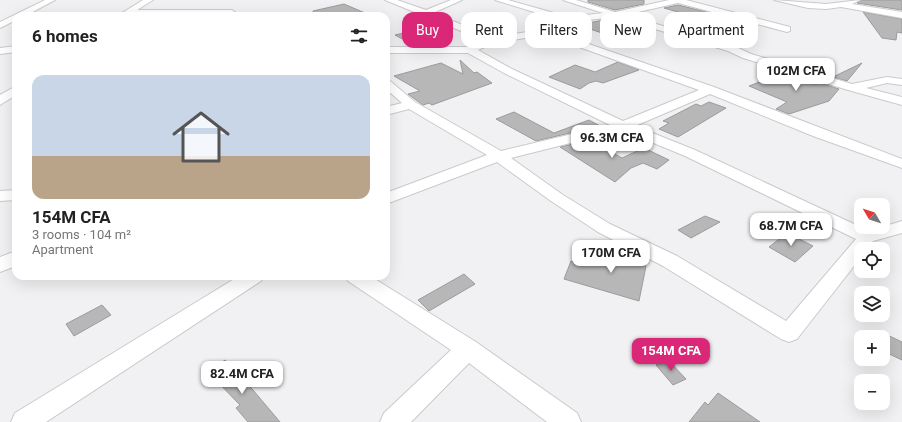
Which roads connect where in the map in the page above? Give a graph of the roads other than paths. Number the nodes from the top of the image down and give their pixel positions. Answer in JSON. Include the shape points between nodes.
{"nodes":[{"id":1,"x":51,"y":0,"type":"edge"},
{"id":2,"x":149,"y":0,"type":"edge"},
{"id":3,"x":389,"y":0,"type":"edge"},
{"id":4,"x":458,"y":0,"type":"edge"},
{"id":5,"x":499,"y":0,"type":"edge"},
{"id":6,"x":567,"y":0,"type":"edge"},
{"id":7,"x":679,"y":0,"type":"edge"},
{"id":8,"x":778,"y":0,"type":"edge"},
{"id":9,"x":856,"y":0,"type":"edge"},
{"id":10,"x":843,"y":4,"type":"junction"},
{"id":11,"x":26,"y":12,"type":"edge"},
{"id":12,"x":128,"y":12,"type":"edge"},
{"id":13,"x":423,"y":12,"type":"edge"},
{"id":14,"x":428,"y":12,"type":"edge"},
{"id":15,"x":540,"y":12,"type":"edge"},
{"id":16,"x":603,"y":12,"type":"edge"},
{"id":17,"x":625,"y":12,"type":"edge"},
{"id":18,"x":902,"y":15,"type":"edge"},
{"id":19,"x":12,"y":19,"type":"edge"},
{"id":20,"x":12,"y":24,"type":"edge"},
{"id":21,"x":0,"y":25,"type":"edge"},
{"id":22,"x":656,"y":27,"type":"edge"},
{"id":23,"x":787,"y":29,"type":"dead end"},
{"id":24,"x":474,"y":48,"type":"edge"},
{"id":25,"x":592,"y":48,"type":"edge"},
{"id":26,"x":12,"y":50,"type":"edge"},
{"id":27,"x":390,"y":50,"type":"edge"},
{"id":28,"x":470,"y":50,"type":"junction"},
{"id":29,"x":0,"y":51,"type":"edge"},
{"id":30,"x":902,"y":82,"type":"edge"},
{"id":31,"x":390,"y":87,"type":"edge"},
{"id":32,"x":852,"y":88,"type":"junction"},
{"id":33,"x":710,"y":90,"type":"junction"},
{"id":34,"x":12,"y":93,"type":"edge"},
{"id":35,"x":0,"y":101,"type":"edge"},
{"id":36,"x":902,"y":101,"type":"edge"},
{"id":37,"x":411,"y":105,"type":"junction"},
{"id":38,"x":390,"y":110,"type":"edge"},
{"id":39,"x":623,"y":126,"type":"junction"},
{"id":40,"x":499,"y":156,"type":"junction"},
{"id":41,"x":902,"y":164,"type":"edge"},
{"id":42,"x":12,"y":195,"type":"edge"},
{"id":43,"x":0,"y":196,"type":"edge"},
{"id":44,"x":390,"y":197,"type":"edge"},
{"id":45,"x":902,"y":227,"type":"edge"},
{"id":46,"x":867,"y":237,"type":"junction"},
{"id":47,"x":12,"y":260,"type":"edge"},
{"id":48,"x":0,"y":265,"type":"edge"},
{"id":49,"x":248,"y":280,"type":"edge"},
{"id":50,"x":361,"y":280,"type":"edge"},
{"id":51,"x":468,"y":349,"type":"junction"},
{"id":52,"x":24,"y":422,"type":"edge"},
{"id":53,"x":393,"y":422,"type":"edge"},
{"id":54,"x":568,"y":422,"type":"edge"}],
"edges":[{"from":1,"to":11,"type":"street"},
{"from":2,"to":12,"type":"street"},
{"from":3,"to":13,"type":"street"},
{"from":4,"to":14,"type":"street"},
{"from":5,"to":15,"type":"street"},
{"from":6,"to":16,"type":"street"},
{"from":7,"to":17,"type":"street"},
{"from":7,"to":23,"type":"street"},
{"from":8,"to":10,"type":"street","via":[[816,8]]},
{"from":9,"to":10,"type":"street"},
{"from":10,"to":18,"type":"street"},
{"from":19,"to":21,"type":"street"},
{"from":20,"to":21,"type":"street"},
{"from":22,"to":32,"type":"street"},
{"from":24,"to":28,"type":"street"},
{"from":25,"to":33,"type":"street"},
{"from":26,"to":29,"type":"street"},
{"from":27,"to":28,"type":"street"},
{"from":28,"to":39,"type":"street"},
{"from":30,"to":32,"type":"street","via":[[887,80]]},
{"from":31,"to":37,"type":"street"},
{"from":32,"to":36,"type":"street"},
{"from":33,"to":39,"type":"street"},
{"from":33,"to":41,"type":"street"},
{"from":34,"to":35,"type":"street"},
{"from":37,"to":38,"type":"street"},
{"from":37,"to":40,"type":"street"},
{"from":39,"to":40,"type":"street"},
{"from":39,"to":46,"type":"street","via":[[690,153]]},
{"from":40,"to":44,"type":"street"},
{"from":40,"to":46,"type":"street","via":[[604,228],[670,261],[789,333]]},
{"from":42,"to":43,"type":"street"},
{"from":45,"to":46,"type":"street"},
{"from":47,"to":48,"type":"street"},
{"from":49,"to":52,"type":"street"},
{"from":50,"to":51,"type":"street"},
{"from":51,"to":53,"type":"street"},
{"from":51,"to":54,"type":"street"}]}
